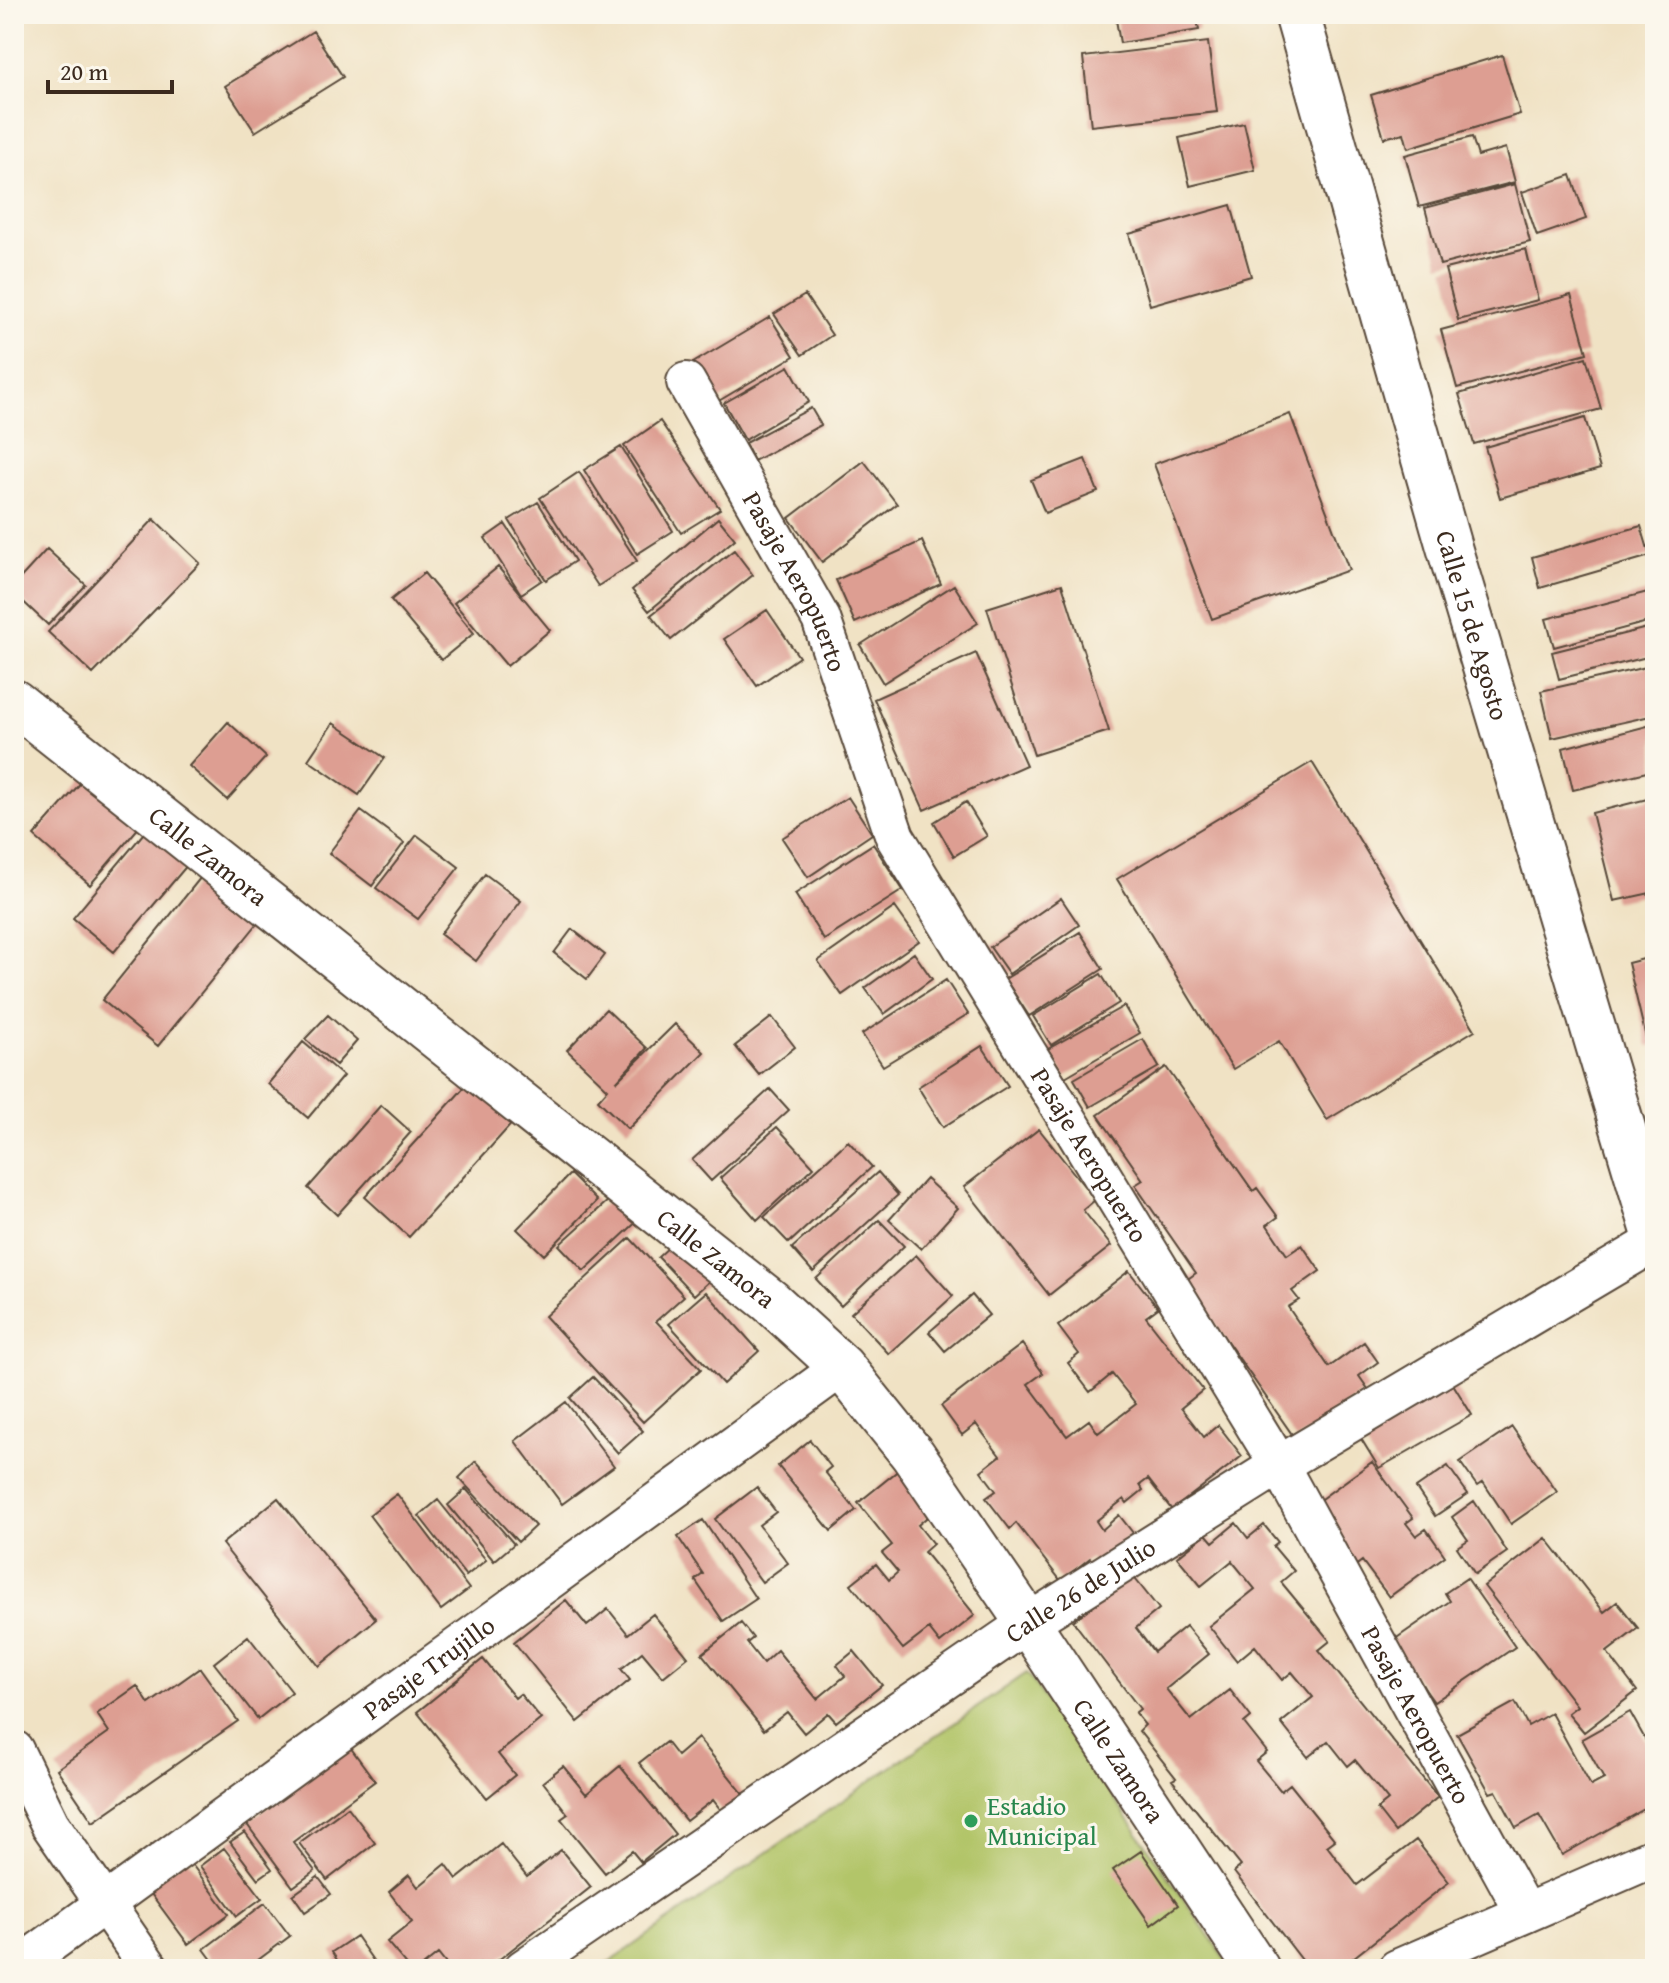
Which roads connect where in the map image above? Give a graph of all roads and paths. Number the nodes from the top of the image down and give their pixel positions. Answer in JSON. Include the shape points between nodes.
{"nodes":[{"id":1,"x":1297,"y":14,"type":"edge"},
{"id":2,"x":686,"y":382,"type":"dead end"},
{"id":3,"x":14,"y":702,"type":"edge"},
{"id":4,"x":1655,"y":1235,"type":"edge"},
{"id":5,"x":1655,"y":1242,"type":"edge"},
{"id":6,"x":842,"y":1367,"type":"junction"},
{"id":7,"x":1279,"y":1465,"type":"junction"},
{"id":8,"x":1028,"y":1623,"type":"junction"},
{"id":9,"x":14,"y":1750,"type":"edge"},
{"id":10,"x":1655,"y":1857,"type":"edge"},
{"id":11,"x":105,"y":1903,"type":"junction"},
{"id":12,"x":1525,"y":1913,"type":"junction"},
{"id":13,"x":15,"y":1969,"type":"edge"},
{"id":14,"x":150,"y":1969,"type":"edge"},
{"id":15,"x":523,"y":1969,"type":"edge"},
{"id":16,"x":1257,"y":1969,"type":"edge"},
{"id":17,"x":1397,"y":1969,"type":"edge"}],
"edges":[{"from":1,"to":4,"type":"street","name":"Calle 15 de Agosto","via":[[1449,547]]},
{"from":2,"to":7,"type":"street","name":"Pasaje Aeropuerto","via":[[821,619],[895,837]]},
{"from":3,"to":6,"type":"street","name":"Calle Zamora","via":[[770,1301]]},
{"from":5,"to":7,"type":"street","name":"Calle 26 de Julio"},
{"from":6,"to":8,"type":"street","name":"Calle Zamora","via":[[913,1455]]},
{"from":6,"to":11,"type":"street","name":"Pasaje Trujillo"},
{"from":7,"to":8,"type":"street","name":"Calle 26 de Julio"},
{"from":7,"to":12,"type":"street","name":"Pasaje Aeropuerto"},
{"from":8,"to":15,"type":"street","name":"Calle 26 de Julio"},
{"from":8,"to":16,"type":"street","name":"Calle Zamora"},
{"from":9,"to":11,"type":"street","via":[[50,1824]]},
{"from":10,"to":12,"type":"street"},
{"from":11,"to":13,"type":"street","name":"Pasaje Trujillo"},
{"from":11,"to":14,"type":"street"},
{"from":12,"to":17,"type":"street"}]}
